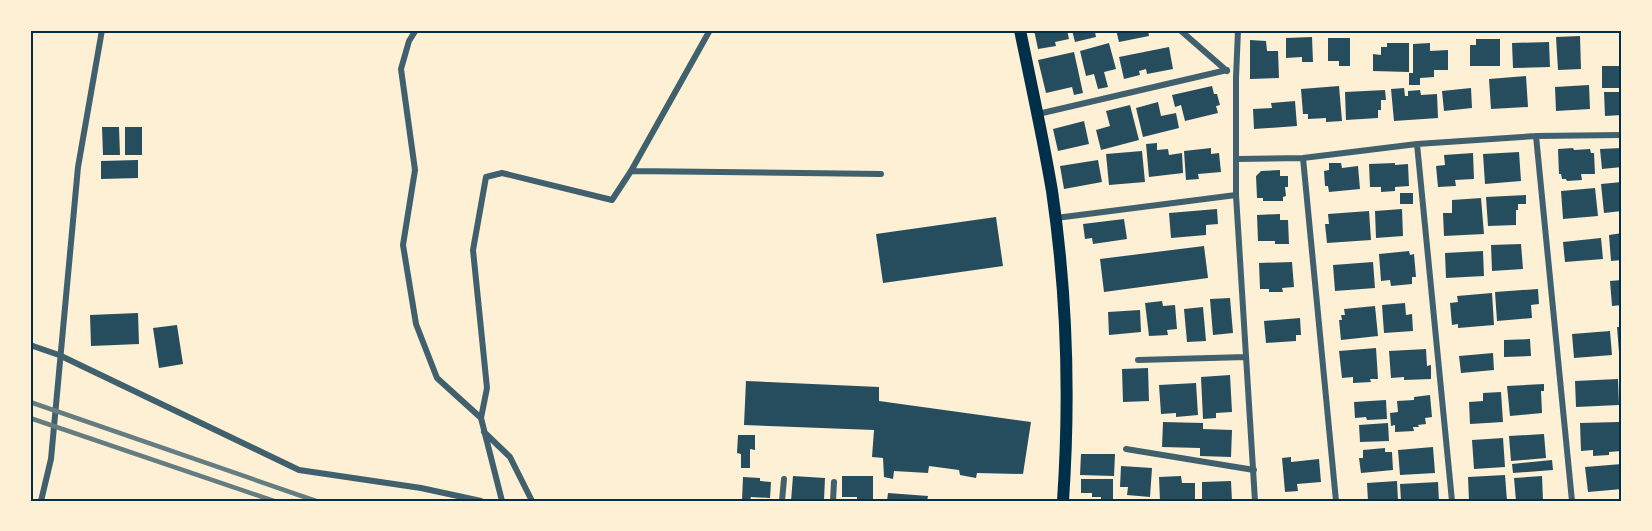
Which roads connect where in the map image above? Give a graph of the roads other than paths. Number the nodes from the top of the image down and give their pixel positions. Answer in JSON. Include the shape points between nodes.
{"nodes":[{"id":1,"x":102,"y":30,"type":"edge"},
{"id":2,"x":416,"y":30,"type":"edge"},
{"id":3,"x":710,"y":30,"type":"edge"},
{"id":4,"x":1020,"y":30,"type":"edge"},
{"id":5,"x":1180,"y":30,"type":"edge"},
{"id":6,"x":1238,"y":30,"type":"edge"},
{"id":7,"x":1227,"y":70,"type":"junction"},
{"id":8,"x":1236,"y":78,"type":"junction"},
{"id":9,"x":1038,"y":114,"type":"junction"},
{"id":10,"x":1622,"y":135,"type":"edge"},
{"id":11,"x":1536,"y":136,"type":"junction"},
{"id":12,"x":1417,"y":144,"type":"junction"},
{"id":13,"x":1304,"y":158,"type":"junction"},
{"id":14,"x":1236,"y":159,"type":"junction"},
{"id":15,"x":631,"y":171,"type":"junction"},
{"id":16,"x":881,"y":174,"type":"dead end"},
{"id":17,"x":1236,"y":195,"type":"junction"},
{"id":18,"x":1055,"y":218,"type":"junction"},
{"id":19,"x":30,"y":345,"type":"edge"},
{"id":20,"x":59,"y":355,"type":"junction"},
{"id":21,"x":1246,"y":357,"type":"junction"},
{"id":22,"x":1138,"y":360,"type":"dead end"},
{"id":23,"x":481,"y":418,"type":"junction"},
{"id":24,"x":483,"y":432,"type":"junction"},
{"id":25,"x":1126,"y":449,"type":"dead end"},
{"id":26,"x":1254,"y":470,"type":"junction"},
{"id":27,"x":784,"y":479,"type":"dead end"},
{"id":28,"x":834,"y":482,"type":"dead end"},
{"id":29,"x":41,"y":501,"type":"edge"},
{"id":30,"x":481,"y":501,"type":"edge"},
{"id":31,"x":502,"y":501,"type":"edge"},
{"id":32,"x":532,"y":501,"type":"edge"},
{"id":33,"x":782,"y":501,"type":"edge"},
{"id":34,"x":833,"y":501,"type":"edge"},
{"id":35,"x":1063,"y":501,"type":"edge"},
{"id":36,"x":1255,"y":501,"type":"edge"},
{"id":37,"x":1336,"y":501,"type":"edge"},
{"id":38,"x":1452,"y":501,"type":"edge"},
{"id":39,"x":1572,"y":501,"type":"edge"}],
"edges":[{"from":1,"to":20,"type":"street","via":[[78,167]]},
{"from":2,"to":23,"type":"street","via":[[401,69],[415,170],[404,245],[416,324],[437,378]]},
{"from":3,"to":15,"type":"street"},
{"from":4,"to":9,"type":"main road"},
{"from":5,"to":7,"type":"street"},
{"from":6,"to":8,"type":"street"},
{"from":7,"to":8,"type":"street"},
{"from":7,"to":9,"type":"street"},
{"from":8,"to":14,"type":"street"},
{"from":9,"to":18,"type":"main road"},
{"from":10,"to":11,"type":"street"},
{"from":11,"to":12,"type":"street"},
{"from":11,"to":39,"type":"street"},
{"from":12,"to":13,"type":"street"},
{"from":12,"to":38,"type":"street"},
{"from":13,"to":14,"type":"street"},
{"from":13,"to":37,"type":"street"},
{"from":14,"to":17,"type":"street"},
{"from":15,"to":16,"type":"street"},
{"from":15,"to":23,"type":"street","via":[[612,200],[502,173],[486,177],[473,249],[487,388]]},
{"from":17,"to":18,"type":"street"},
{"from":17,"to":21,"type":"street"},
{"from":18,"to":35,"type":"main road","via":[[1067,354]]},
{"from":19,"to":20,"type":"street"},
{"from":20,"to":29,"type":"street","via":[[51,459]]},
{"from":20,"to":30,"type":"street","via":[[299,471],[421,488]]},
{"from":21,"to":22,"type":"street"},
{"from":21,"to":26,"type":"street"},
{"from":23,"to":24,"type":"street"},
{"from":24,"to":31,"type":"street"},
{"from":24,"to":32,"type":"street","via":[[510,457]]},
{"from":25,"to":26,"type":"street"},
{"from":26,"to":36,"type":"street"},
{"from":27,"to":33,"type":"street"},
{"from":28,"to":34,"type":"street"}]}
